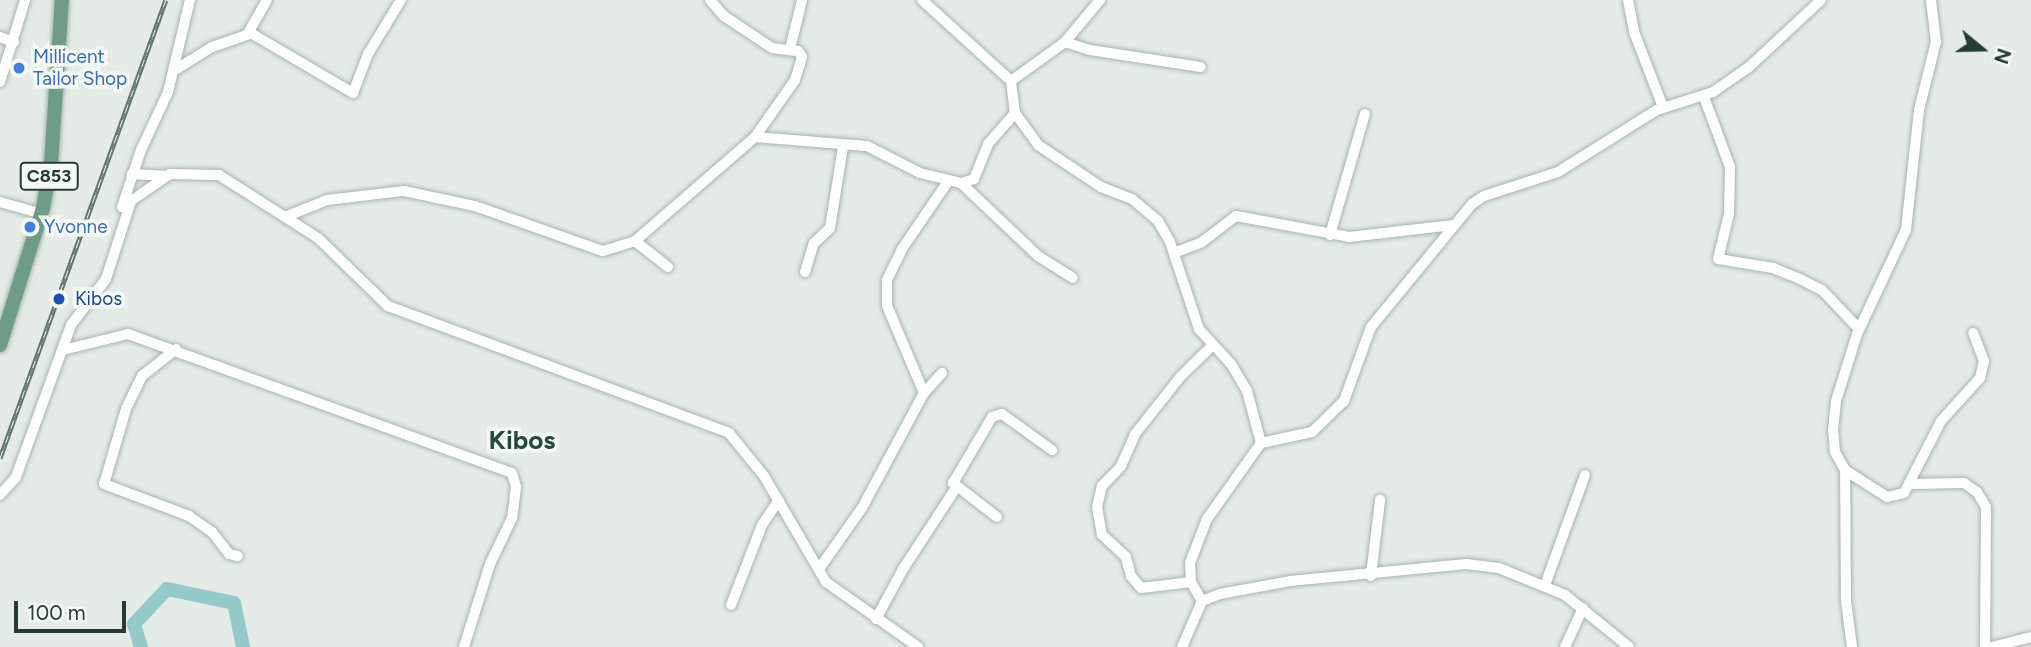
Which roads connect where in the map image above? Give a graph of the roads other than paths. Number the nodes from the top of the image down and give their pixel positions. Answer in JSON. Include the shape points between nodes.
{"nodes":[{"id":1,"x":25,"y":0,"type":"edge"},
{"id":2,"x":62,"y":0,"type":"edge"},
{"id":3,"x":190,"y":0,"type":"edge"},
{"id":4,"x":267,"y":0,"type":"edge"},
{"id":5,"x":401,"y":0,"type":"edge"},
{"id":6,"x":710,"y":0,"type":"edge"},
{"id":7,"x":802,"y":0,"type":"edge"},
{"id":8,"x":922,"y":0,"type":"edge"},
{"id":9,"x":1100,"y":0,"type":"edge"},
{"id":10,"x":1628,"y":0,"type":"edge"},
{"id":11,"x":1821,"y":0,"type":"edge"},
{"id":12,"x":1931,"y":0,"type":"edge"},
{"id":13,"x":249,"y":32,"type":"junction"},
{"id":14,"x":0,"y":37,"type":"edge"},
{"id":15,"x":14,"y":42,"type":"junction"},
{"id":16,"x":1065,"y":42,"type":"junction"},
{"id":17,"x":790,"y":49,"type":"junction"},
{"id":18,"x":1201,"y":67,"type":"dead end"},
{"id":19,"x":175,"y":70,"type":"junction"},
{"id":20,"x":1011,"y":81,"type":"junction"},
{"id":21,"x":0,"y":82,"type":"edge"},
{"id":22,"x":1704,"y":97,"type":"junction"},
{"id":23,"x":1663,"y":107,"type":"junction"},
{"id":24,"x":1015,"y":113,"type":"junction"},
{"id":25,"x":1365,"y":114,"type":"dead end"},
{"id":26,"x":755,"y":137,"type":"junction"},
{"id":27,"x":843,"y":148,"type":"junction"},
{"id":28,"x":132,"y":174,"type":"junction"},
{"id":29,"x":164,"y":176,"type":"junction"},
{"id":30,"x":955,"y":182,"type":"junction"},
{"id":31,"x":0,"y":202,"type":"edge"},
{"id":32,"x":127,"y":204,"type":"junction"},
{"id":33,"x":42,"y":214,"type":"junction"},
{"id":34,"x":285,"y":217,"type":"junction"},
{"id":35,"x":1453,"y":225,"type":"junction"},
{"id":36,"x":1330,"y":235,"type":"junction"},
{"id":37,"x":635,"y":241,"type":"junction"},
{"id":38,"x":1174,"y":253,"type":"junction"},
{"id":39,"x":668,"y":267,"type":"dead end"},
{"id":40,"x":805,"y":272,"type":"dead end"},
{"id":41,"x":1073,"y":278,"type":"dead end"},
{"id":42,"x":1859,"y":330,"type":"junction"},
{"id":43,"x":1973,"y":333,"type":"dead end"},
{"id":44,"x":0,"y":345,"type":"edge"},
{"id":45,"x":1213,"y":345,"type":"junction"},
{"id":46,"x":176,"y":349,"type":"junction"},
{"id":47,"x":63,"y":350,"type":"junction"},
{"id":48,"x":942,"y":373,"type":"dead end"},
{"id":49,"x":924,"y":393,"type":"junction"},
{"id":50,"x":1261,"y":443,"type":"junction"},
{"id":51,"x":1052,"y":450,"type":"dead end"},
{"id":52,"x":1845,"y":470,"type":"junction"},
{"id":53,"x":1584,"y":475,"type":"dead end"},
{"id":54,"x":1910,"y":484,"type":"junction"},
{"id":55,"x":956,"y":488,"type":"junction"},
{"id":56,"x":0,"y":495,"type":"edge"},
{"id":57,"x":779,"y":500,"type":"junction"},
{"id":58,"x":1380,"y":500,"type":"dead end"},
{"id":59,"x":997,"y":517,"type":"dead end"},
{"id":60,"x":238,"y":556,"type":"dead end"},
{"id":61,"x":819,"y":569,"type":"junction"},
{"id":62,"x":1371,"y":576,"type":"junction"},
{"id":63,"x":1191,"y":582,"type":"junction"},
{"id":64,"x":1545,"y":585,"type":"junction"},
{"id":65,"x":1202,"y":601,"type":"junction"},
{"id":66,"x":731,"y":606,"type":"dead end"},
{"id":67,"x":1584,"y":608,"type":"junction"},
{"id":68,"x":876,"y":619,"type":"junction"},
{"id":69,"x":2031,"y":637,"type":"edge"},
{"id":70,"x":464,"y":647,"type":"edge"},
{"id":71,"x":918,"y":647,"type":"edge"},
{"id":72,"x":1182,"y":647,"type":"edge"},
{"id":73,"x":1565,"y":647,"type":"edge"},
{"id":74,"x":1629,"y":647,"type":"edge"},
{"id":75,"x":1852,"y":647,"type":"edge"},
{"id":76,"x":1985,"y":647,"type":"edge"},
{"id":77,"x":1992,"y":647,"type":"edge"}],
"edges":[{"from":1,"to":15,"type":"street"},
{"from":2,"to":33,"type":"main road","number":"C853","via":[[51,164]]},
{"from":3,"to":19,"type":"street"},
{"from":4,"to":13,"type":"street"},
{"from":5,"to":13,"type":"street","via":[[368,54],[353,93]]},
{"from":6,"to":17,"type":"street","via":[[724,16],[772,48]]},
{"from":7,"to":17,"type":"street"},
{"from":8,"to":20,"type":"street"},
{"from":9,"to":16,"type":"street"},
{"from":10,"to":23,"type":"street","via":[[1634,32]]},
{"from":11,"to":22,"type":"street","via":[[1749,67]]},
{"from":12,"to":42,"type":"street","via":[[1936,41],[1919,110],[1906,230]]},
{"from":13,"to":19,"type":"street","via":[[212,47]]},
{"from":14,"to":15,"type":"street"},
{"from":15,"to":21,"type":"street"},
{"from":16,"to":18,"type":"street"},
{"from":16,"to":20,"type":"street"},
{"from":17,"to":26,"type":"street","via":[[798,51],[803,63]]},
{"from":19,"to":28,"type":"street"},
{"from":20,"to":24,"type":"street"},
{"from":22,"to":23,"type":"street"},
{"from":22,"to":42,"type":"street","via":[[1730,167],[1729,214],[1718,259],[1773,268],[1813,286]]},
{"from":23,"to":35,"type":"street","via":[[1558,172],[1484,195]]},
{"from":24,"to":30,"type":"street","via":[[988,144],[974,180]]},
{"from":24,"to":38,"type":"street","via":[[1045,152],[1150,212],[1166,231]]},
{"from":25,"to":36,"type":"street"},
{"from":26,"to":27,"type":"street","via":[[789,137]]},
{"from":26,"to":37,"type":"street"},
{"from":27,"to":30,"type":"street","via":[[867,146],[920,173]]},
{"from":27,"to":40,"type":"street","via":[[830,228],[814,243]]},
{"from":28,"to":29,"type":"street"},
{"from":28,"to":32,"type":"street"},
{"from":29,"to":32,"type":"street"},
{"from":29,"to":34,"type":"street","via":[[186,171],[219,175]]},
{"from":30,"to":41,"type":"street","via":[[1038,256]]},
{"from":30,"to":49,"type":"street","via":[[887,280],[887,306]]},
{"from":31,"to":33,"type":"street"},
{"from":32,"to":47,"type":"street","via":[[106,279],[71,326]]},
{"from":33,"to":44,"type":"main road","number":"C853"},
{"from":34,"to":37,"type":"street","via":[[327,200],[404,191],[475,206],[603,251]]},
{"from":34,"to":57,"type":"street","via":[[329,248],[388,306],[729,433]]},
{"from":35,"to":36,"type":"street","via":[[1371,237]]},
{"from":35,"to":50,"type":"street","via":[[1371,327],[1344,401],[1312,432]]},
{"from":36,"to":38,"type":"street","via":[[1236,216],[1202,242]]},
{"from":37,"to":39,"type":"street"},
{"from":38,"to":45,"type":"street","via":[[1194,320]]},
{"from":42,"to":52,"type":"street","via":[[1840,381],[1833,430],[1837,457]]},
{"from":43,"to":54,"type":"street","via":[[1984,361],[1980,378],[1941,421]]},
{"from":45,"to":50,"type":"street","via":[[1231,363],[1247,391]]},
{"from":45,"to":63,"type":"street","via":[[1181,376],[1135,434],[1121,466],[1102,486],[1097,506],[1102,535],[1126,557],[1131,576],[1142,588]]},
{"from":46,"to":47,"type":"street","via":[[128,334]]},
{"from":46,"to":60,"type":"street","via":[[142,376],[126,409],[104,484],[189,516],[212,532],[229,554]]},
{"from":46,"to":70,"type":"street","via":[[512,473],[516,487],[512,518],[490,564]]},
{"from":47,"to":56,"type":"street","via":[[16,477]]},
{"from":48,"to":49,"type":"street"},
{"from":49,"to":61,"type":"street","via":[[862,508]]},
{"from":50,"to":63,"type":"street","via":[[1198,533],[1189,563]]},
{"from":51,"to":55,"type":"street","via":[[996,414],[954,479]]},
{"from":52,"to":54,"type":"street","via":[[1887,497],[1899,496]]},
{"from":52,"to":75,"type":"street","via":[[1846,601]]},
{"from":53,"to":64,"type":"street"},
{"from":54,"to":76,"type":"street","via":[[1964,483],[1977,492],[1986,507]]},
{"from":55,"to":59,"type":"street"},
{"from":55,"to":68,"type":"street"},
{"from":57,"to":61,"type":"street"},
{"from":57,"to":66,"type":"street","via":[[762,525]]},
{"from":58,"to":62,"type":"street"},
{"from":61,"to":68,"type":"street","via":[[835,590]]},
{"from":62,"to":64,"type":"street","via":[[1476,565],[1499,568]]},
{"from":62,"to":65,"type":"street","via":[[1290,581]]},
{"from":63,"to":65,"type":"street"},
{"from":64,"to":67,"type":"street"},
{"from":65,"to":72,"type":"street"},
{"from":67,"to":73,"type":"street"},
{"from":67,"to":74,"type":"street"},
{"from":68,"to":71,"type":"street"},
{"from":69,"to":77,"type":"street"}]}
